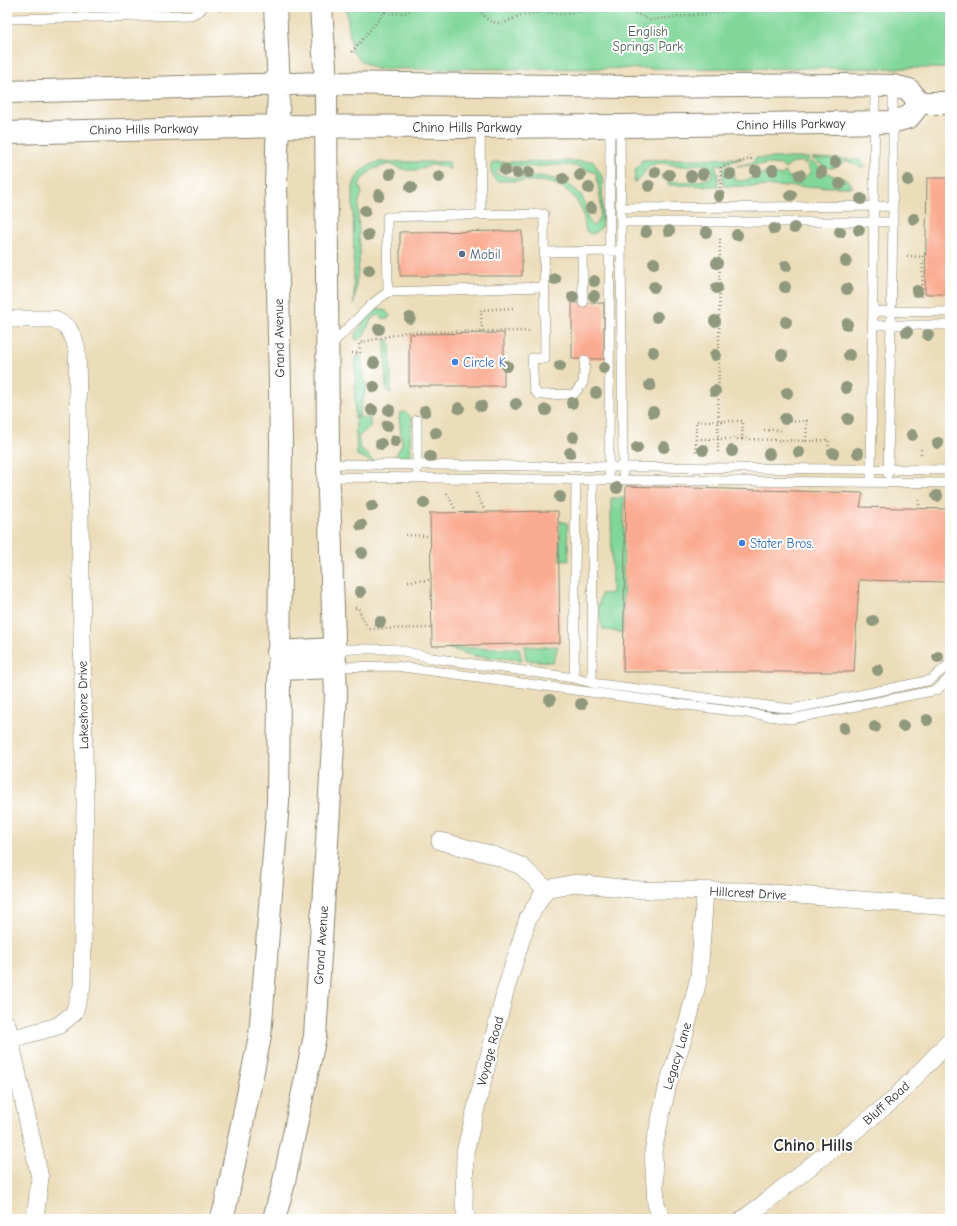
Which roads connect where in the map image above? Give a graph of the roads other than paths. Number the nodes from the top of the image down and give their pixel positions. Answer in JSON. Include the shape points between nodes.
{"nodes":[{"id":1,"x":201,"y":7,"type":"edge"},
{"id":2,"x":275,"y":7,"type":"edge"},
{"id":3,"x":321,"y":7,"type":"edge"},
{"id":4,"x":7,"y":19,"type":"edge"},
{"id":5,"x":326,"y":83,"type":"junction"},
{"id":6,"x":279,"y":85,"type":"junction"},
{"id":7,"x":884,"y":86,"type":"junction"},
{"id":8,"x":7,"y":92,"type":"edge"},
{"id":9,"x":920,"y":103,"type":"junction"},
{"id":10,"x":950,"y":103,"type":"edge"},
{"id":11,"x":884,"y":122,"type":"junction"},
{"id":12,"x":278,"y":126,"type":"junction"},
{"id":13,"x":326,"y":126,"type":"junction"},
{"id":14,"x":480,"y":126,"type":"junction"},
{"id":15,"x":615,"y":126,"type":"junction"},
{"id":16,"x":7,"y":133,"type":"edge"},
{"id":17,"x":874,"y":206,"type":"junction"},
{"id":18,"x":893,"y":206,"type":"junction"},
{"id":19,"x":620,"y":208,"type":"junction"},
{"id":20,"x":481,"y":215,"type":"junction"},
{"id":21,"x":621,"y":222,"type":"junction"},
{"id":22,"x":874,"y":222,"type":"junction"},
{"id":23,"x":892,"y":222,"type":"junction"},
{"id":24,"x":582,"y":251,"type":"junction"},
{"id":25,"x":610,"y":251,"type":"junction"},
{"id":26,"x":621,"y":251,"type":"junction"},
{"id":27,"x":544,"y":252,"type":"junction"},
{"id":28,"x":544,"y":287,"type":"junction"},
{"id":29,"x":388,"y":292,"type":"junction"},
{"id":30,"x":583,"y":303,"type":"dead end"},
{"id":31,"x":872,"y":311,"type":"junction"},
{"id":32,"x":891,"y":311,"type":"junction"},
{"id":33,"x":950,"y":312,"type":"edge"},
{"id":34,"x":7,"y":319,"type":"edge"},
{"id":35,"x":872,"y":325,"type":"junction"},
{"id":36,"x":891,"y":325,"type":"junction"},
{"id":37,"x":950,"y":325,"type":"edge"},
{"id":38,"x":327,"y":348,"type":"junction"},
{"id":39,"x":585,"y":360,"type":"dead end"},
{"id":40,"x":417,"y":420,"type":"dead end"},
{"id":41,"x":417,"y":465,"type":"junction"},
{"id":42,"x":609,"y":467,"type":"junction"},
{"id":43,"x":623,"y":467,"type":"junction"},
{"id":44,"x":871,"y":469,"type":"junction"},
{"id":45,"x":888,"y":469,"type":"junction"},
{"id":46,"x":328,"y":470,"type":"junction"},
{"id":47,"x":950,"y":470,"type":"edge"},
{"id":48,"x":417,"y":478,"type":"junction"},
{"id":49,"x":576,"y":480,"type":"junction"},
{"id":50,"x":593,"y":480,"type":"junction"},
{"id":51,"x":609,"y":480,"type":"junction"},
{"id":52,"x":623,"y":480,"type":"junction"},
{"id":53,"x":871,"y":483,"type":"junction"},
{"id":54,"x":888,"y":483,"type":"junction"},
{"id":55,"x":950,"y":483,"type":"edge"},
{"id":56,"x":335,"y":658,"type":"junction"},
{"id":57,"x":279,"y":660,"type":"junction"},
{"id":58,"x":950,"y":663,"type":"edge"},
{"id":59,"x":950,"y":677,"type":"edge"},
{"id":60,"x":574,"y":678,"type":"junction"},
{"id":61,"x":592,"y":683,"type":"junction"},
{"id":62,"x":440,"y":841,"type":"dead end"},
{"id":63,"x":546,"y":889,"type":"junction"},
{"id":64,"x":705,"y":891,"type":"junction"},
{"id":65,"x":950,"y":907,"type":"edge"},
{"id":66,"x":9,"y":1032,"type":"edge"},
{"id":67,"x":950,"y":1040,"type":"edge"},
{"id":68,"x":35,"y":1219,"type":"edge"},
{"id":69,"x":221,"y":1219,"type":"edge"},
{"id":70,"x":274,"y":1219,"type":"edge"},
{"id":71,"x":467,"y":1219,"type":"edge"},
{"id":72,"x":662,"y":1219,"type":"edge"},
{"id":73,"x":743,"y":1219,"type":"edge"}],
"edges":[{"from":1,"to":4,"type":"lane","via":[[201,10],[191,16]]},
{"from":2,"to":6,"type":"main road","name":"Grand Avenue"},
{"from":3,"to":5,"type":"main road","name":"Grand Avenue"},
{"from":5,"to":6,"type":"main road"},
{"from":5,"to":7,"type":"main road","via":[[628,87]]},
{"from":5,"to":13,"type":"main road","name":"Grand Avenue"},
{"from":6,"to":8,"type":"main road"},
{"from":6,"to":12,"type":"main road","name":"Grand Avenue"},
{"from":7,"to":9,"type":"main road","via":[[909,90]]},
{"from":7,"to":11,"type":"lane"},
{"from":7,"to":11,"type":"lane"},
{"from":9,"to":10,"type":"main road"},
{"from":9,"to":11,"type":"main road","name":"Chino Hills Parkway","via":[[909,118]]},
{"from":11,"to":15,"type":"main road","name":"Chino Hills Parkway"},
{"from":11,"to":17,"type":"lane"},
{"from":11,"to":18,"type":"lane"},
{"from":12,"to":13,"type":"main road","name":"Chino Hills Parkway"},
{"from":12,"to":16,"type":"main road","name":"Chino Hills Parkway"},
{"from":12,"to":57,"type":"main road","name":"Grand Avenue","via":[[276,184],[281,440]]},
{"from":13,"to":14,"type":"main road","name":"Chino Hills Parkway"},
{"from":13,"to":38,"type":"main road","name":"Grand Avenue"},
{"from":14,"to":15,"type":"main road","name":"Chino Hills Parkway"},
{"from":14,"to":20,"type":"lane"},
{"from":15,"to":19,"type":"lane"},
{"from":15,"to":25,"type":"lane"},
{"from":17,"to":18,"type":"lane"},
{"from":17,"to":19,"type":"lane"},
{"from":17,"to":22,"type":"lane"},
{"from":18,"to":23,"type":"lane"},
{"from":19,"to":21,"type":"lane"},
{"from":20,"to":27,"type":"lane","via":[[544,214]]},
{"from":20,"to":29,"type":"lane","via":[[387,217]]},
{"from":21,"to":22,"type":"lane"},
{"from":21,"to":26,"type":"lane"},
{"from":22,"to":23,"type":"lane"},
{"from":22,"to":31,"type":"lane"},
{"from":23,"to":32,"type":"lane"},
{"from":24,"to":25,"type":"lane"},
{"from":24,"to":27,"type":"lane"},
{"from":24,"to":30,"type":"lane"},
{"from":25,"to":26,"type":"lane"},
{"from":25,"to":42,"type":"lane"},
{"from":26,"to":43,"type":"lane"},
{"from":27,"to":28,"type":"lane"},
{"from":28,"to":29,"type":"lane"},
{"from":28,"to":39,"type":"lane","via":[[544,359],[532,358],[534,390],[539,395],[574,394],[583,382]]},
{"from":29,"to":38,"type":"lane"},
{"from":31,"to":32,"type":"lane"},
{"from":31,"to":35,"type":"lane"},
{"from":32,"to":33,"type":"lane"},
{"from":32,"to":36,"type":"lane"},
{"from":34,"to":66,"type":"street","name":"Lakeshore Drive","via":[[54,318],[68,328],[77,350],[85,804],[82,986],[74,1013],[58,1026]]},
{"from":35,"to":36,"type":"lane"},
{"from":35,"to":44,"type":"lane"},
{"from":36,"to":37,"type":"lane"},
{"from":36,"to":45,"type":"lane"},
{"from":38,"to":46,"type":"main road","name":"Grand Avenue"},
{"from":40,"to":41,"type":"lane"},
{"from":41,"to":42,"type":"lane"},
{"from":41,"to":46,"type":"lane"},
{"from":41,"to":48,"type":"lane"},
{"from":42,"to":43,"type":"lane"},
{"from":42,"to":51,"type":"lane"},
{"from":43,"to":44,"type":"lane"},
{"from":43,"to":52,"type":"lane"},
{"from":44,"to":45,"type":"lane"},
{"from":44,"to":53,"type":"lane"},
{"from":45,"to":47,"type":"lane"},
{"from":45,"to":54,"type":"lane"},
{"from":46,"to":48,"type":"lane"},
{"from":46,"to":56,"type":"main road","name":"Grand Avenue"},
{"from":48,"to":49,"type":"lane"},
{"from":49,"to":50,"type":"lane"},
{"from":49,"to":60,"type":"lane"},
{"from":50,"to":51,"type":"lane"},
{"from":50,"to":61,"type":"lane"},
{"from":51,"to":52,"type":"lane"},
{"from":52,"to":53,"type":"lane"},
{"from":53,"to":54,"type":"lane"},
{"from":54,"to":55,"type":"lane"},
{"from":56,"to":57,"type":"main road"},
{"from":56,"to":59,"type":"lane","via":[[791,719],[937,690]]},
{"from":56,"to":60,"type":"lane","via":[[394,649],[432,658]]},
{"from":56,"to":70,"type":"main road","name":"Grand Avenue","via":[[336,703],[315,1036]]},
{"from":57,"to":69,"type":"main road","name":"Grand Avenue","via":[[278,802],[260,1036]]},
{"from":58,"to":61,"type":"lane","via":[[931,680],[792,709]]},
{"from":60,"to":61,"type":"lane"},
{"from":62,"to":63,"type":"street","via":[[493,855],[521,866]]},
{"from":63,"to":64,"type":"street","name":"Hillcrest Drive","via":[[575,883],[640,890]]},
{"from":63,"to":71,"type":"street","name":"Voyage Road","via":[[528,918],[484,1071],[465,1152],[464,1206]]},
{"from":64,"to":65,"type":"street","name":"Hillcrest Drive","via":[[748,891]]},
{"from":64,"to":72,"type":"street","name":"Legacy Lane","via":[[699,978],[685,1033],[668,1084],[653,1151],[656,1204]]},
{"from":66,"to":68,"type":"street","via":[[40,1178]]},
{"from":67,"to":73,"type":"street","name":"Bluff Road","via":[[892,1100]]}]}
